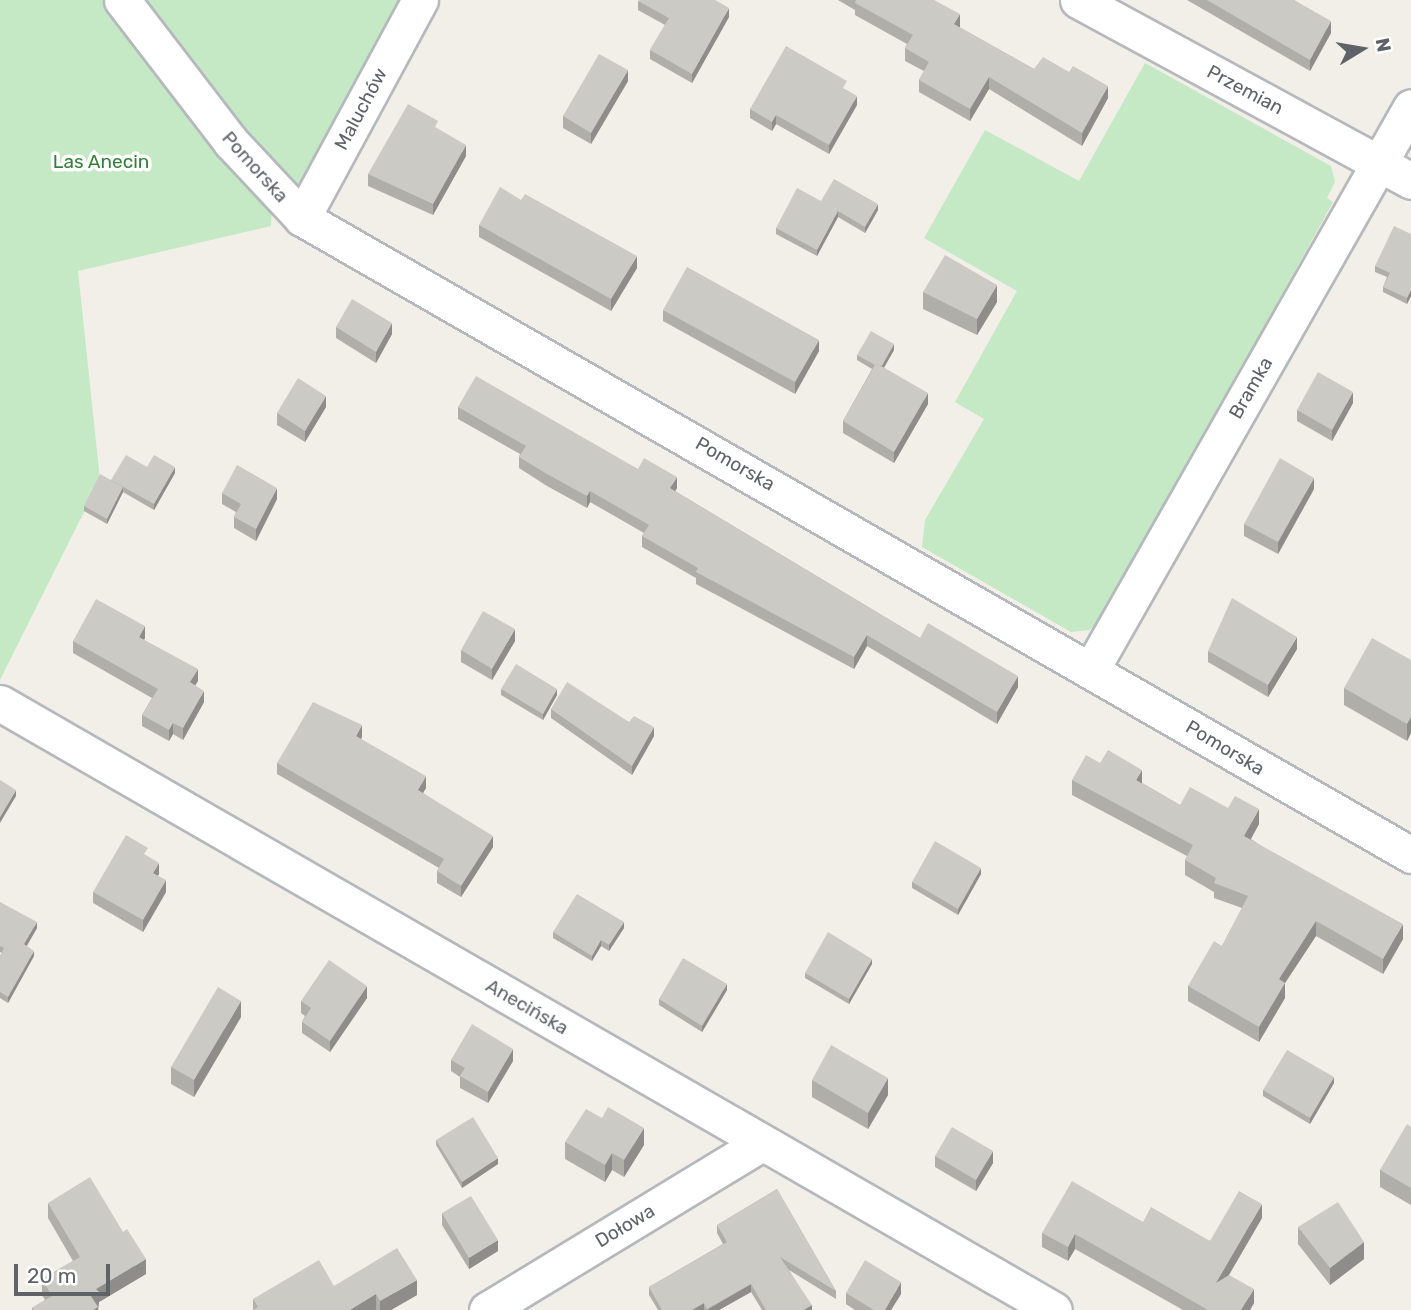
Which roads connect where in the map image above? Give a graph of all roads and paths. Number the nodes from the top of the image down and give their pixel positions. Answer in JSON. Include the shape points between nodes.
{"nodes":[{"id":1,"x":122,"y":0,"type":"edge"},
{"id":2,"x":420,"y":0,"type":"edge"},
{"id":3,"x":1078,"y":0,"type":"edge"},
{"id":4,"x":1411,"y":107,"type":"edge"},
{"id":5,"x":1379,"y":163,"type":"junction"},
{"id":6,"x":1411,"y":181,"type":"edge"},
{"id":7,"x":302,"y":218,"type":"junction"},
{"id":8,"x":1091,"y":668,"type":"junction"},
{"id":9,"x":0,"y":703,"type":"edge"},
{"id":10,"x":1411,"y":855,"type":"edge"},
{"id":11,"x":762,"y":1143,"type":"junction"},
{"id":12,"x":487,"y":1310,"type":"edge"},
{"id":13,"x":1054,"y":1310,"type":"edge"}],
"edges":[{"from":1,"to":7,"type":"street","name":"Pomorska","via":[[231,142]]},
{"from":2,"to":7,"type":"street","name":"Maluchów"},
{"from":3,"to":5,"type":"street","name":"Przemian"},
{"from":4,"to":5,"type":"street","name":"Bramka"},
{"from":5,"to":6,"type":"street","name":"Przemian"},
{"from":5,"to":8,"type":"street","name":"Bramka"},
{"from":7,"to":8,"type":"street","name":"Pomorska"},
{"from":8,"to":10,"type":"street","name":"Pomorska"},
{"from":9,"to":11,"type":"street","name":"Anecińska"},
{"from":11,"to":12,"type":"street","name":"Dołowa"},
{"from":11,"to":13,"type":"street","name":"Anecińska"}]}
